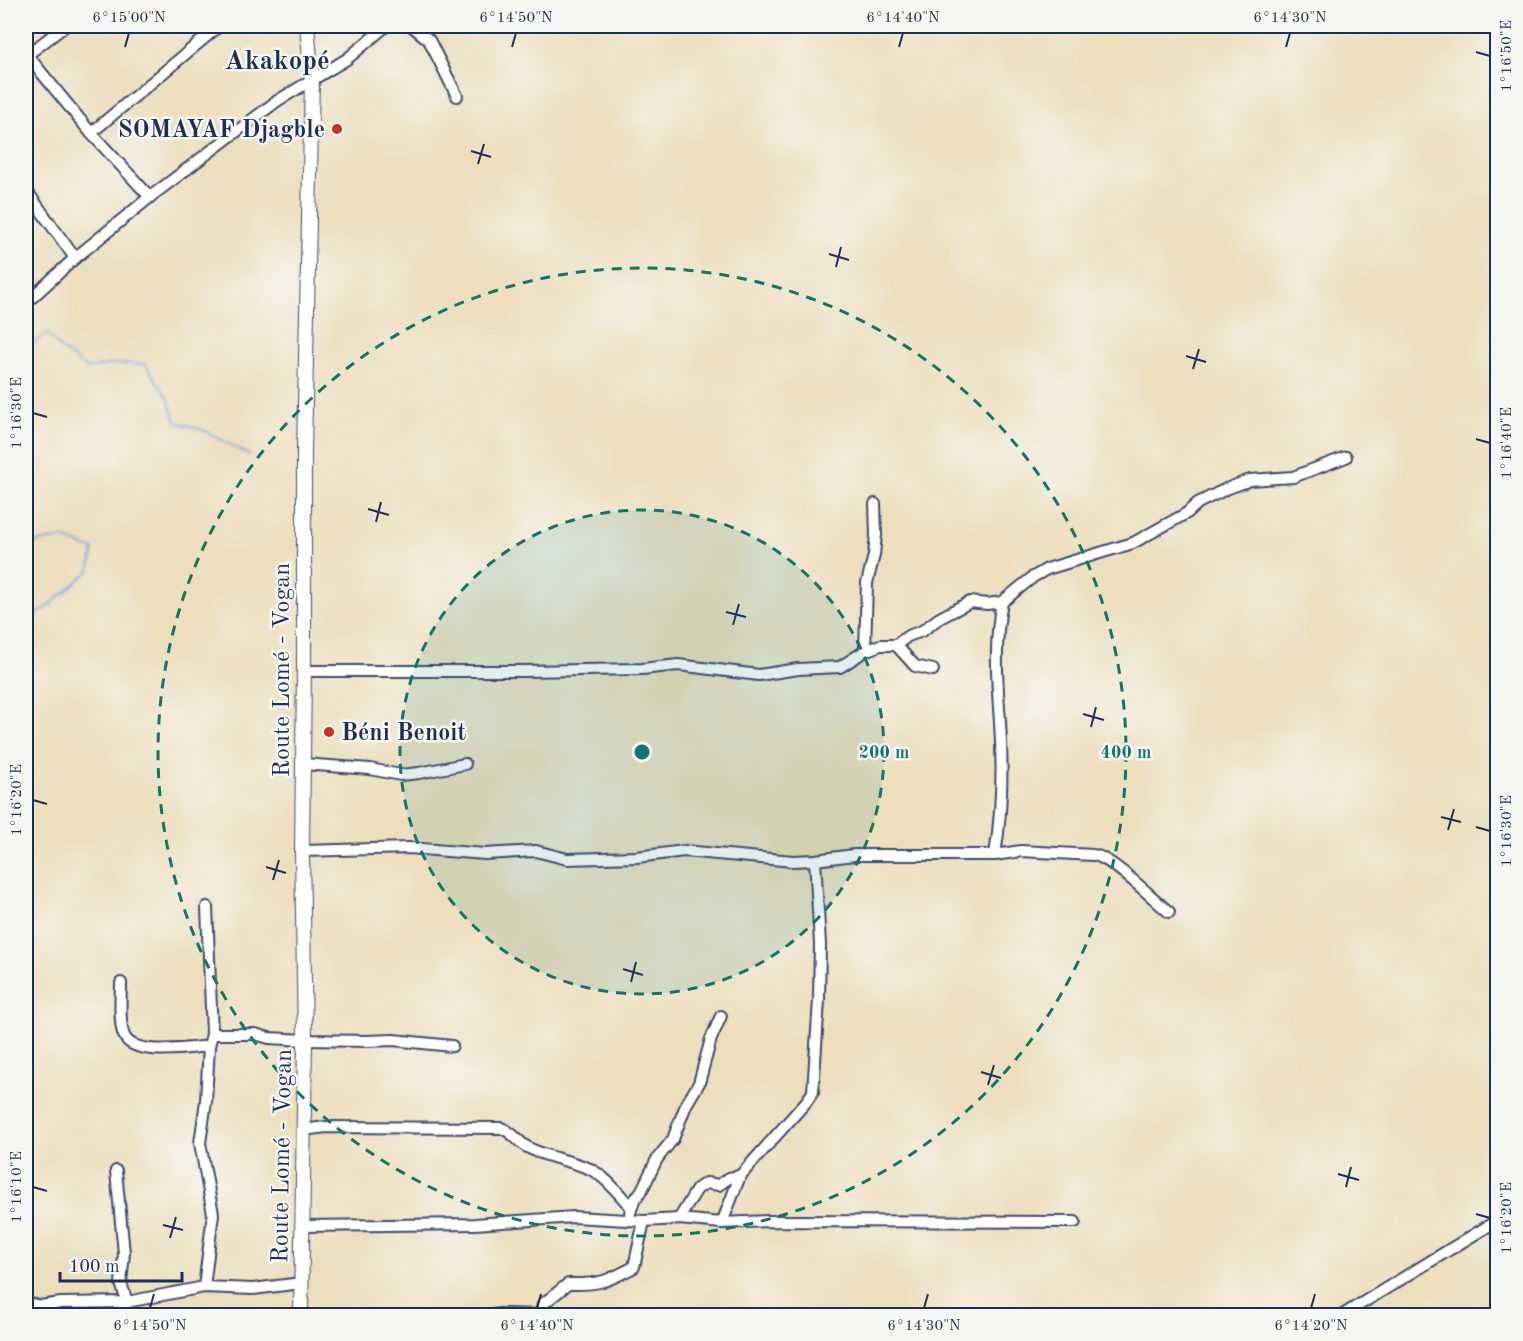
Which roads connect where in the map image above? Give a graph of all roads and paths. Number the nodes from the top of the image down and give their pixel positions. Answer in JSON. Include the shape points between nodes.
{"nodes":[{"id":1,"x":65,"y":26,"type":"edge"},
{"id":2,"x":219,"y":26,"type":"edge"},
{"id":3,"x":307,"y":26,"type":"edge"},
{"id":4,"x":386,"y":26,"type":"edge"},
{"id":5,"x":412,"y":26,"type":"edge"},
{"id":6,"x":26,"y":55,"type":"edge"},
{"id":7,"x":312,"y":79,"type":"junction"},
{"id":8,"x":457,"y":96,"type":"dead end"},
{"id":9,"x":92,"y":133,"type":"junction"},
{"id":10,"x":26,"y":190,"type":"edge"},
{"id":11,"x":150,"y":197,"type":"junction"},
{"id":12,"x":75,"y":258,"type":"junction"},
{"id":13,"x":26,"y":303,"type":"edge"},
{"id":14,"x":1346,"y":457,"type":"dead end"},
{"id":15,"x":875,"y":504,"type":"dead end"},
{"id":16,"x":1002,"y":602,"type":"junction"},
{"id":17,"x":896,"y":645,"type":"junction"},
{"id":18,"x":865,"y":651,"type":"junction"},
{"id":19,"x":304,"y":670,"type":"junction"},
{"id":20,"x":933,"y":670,"type":"dead end"},
{"id":21,"x":303,"y":764,"type":"junction"},
{"id":22,"x":465,"y":764,"type":"dead end"},
{"id":23,"x":302,"y":850,"type":"junction"},
{"id":24,"x":995,"y":855,"type":"junction"},
{"id":25,"x":815,"y":860,"type":"junction"},
{"id":26,"x":207,"y":908,"type":"dead end"},
{"id":27,"x":1169,"y":912,"type":"dead end"},
{"id":28,"x":121,"y":983,"type":"dead end"},
{"id":29,"x":721,"y":1016,"type":"dead end"},
{"id":30,"x":212,"y":1034,"type":"junction"},
{"id":31,"x":305,"y":1040,"type":"junction"},
{"id":32,"x":209,"y":1046,"type":"junction"},
{"id":33,"x":452,"y":1046,"type":"dead end"},
{"id":34,"x":303,"y":1130,"type":"junction"},
{"id":35,"x":116,"y":1170,"type":"dead end"},
{"id":36,"x":740,"y":1176,"type":"junction"},
{"id":37,"x":631,"y":1207,"type":"junction"},
{"id":38,"x":630,"y":1219,"type":"junction"},
{"id":39,"x":679,"y":1219,"type":"junction"},
{"id":40,"x":1497,"y":1220,"type":"edge"},
{"id":41,"x":644,"y":1221,"type":"junction"},
{"id":42,"x":1075,"y":1222,"type":"dead end"},
{"id":43,"x":722,"y":1223,"type":"junction"},
{"id":44,"x":302,"y":1226,"type":"junction"},
{"id":45,"x":302,"y":1283,"type":"junction"},
{"id":46,"x":204,"y":1287,"type":"junction"},
{"id":47,"x":127,"y":1302,"type":"junction"},
{"id":48,"x":26,"y":1303,"type":"edge"},
{"id":49,"x":541,"y":1315,"type":"edge"},
{"id":50,"x":121,"y":1316,"type":"edge"},
{"id":51,"x":301,"y":1316,"type":"edge"},
{"id":52,"x":486,"y":1316,"type":"edge"},
{"id":53,"x":582,"y":1316,"type":"edge"},
{"id":54,"x":1341,"y":1316,"type":"edge"}],
"edges":[{"from":1,"to":6,"type":"street"},
{"from":2,"to":9,"type":"street"},
{"from":3,"to":7,"type":"main road","name":"Route Lomé - Vogan"},
{"from":4,"to":7,"type":"street","via":[[347,59]]},
{"from":5,"to":8,"type":"street","via":[[429,40]]},
{"from":6,"to":9,"type":"street"},
{"from":7,"to":11,"type":"street"},
{"from":7,"to":19,"type":"main road","name":"Route Lomé - Vogan"},
{"from":9,"to":11,"type":"street"},
{"from":10,"to":12,"type":"street"},
{"from":11,"to":12,"type":"street"},
{"from":12,"to":13,"type":"street"},
{"from":14,"to":16,"type":"street","via":[[1293,477],[1250,480],[1226,489],[1133,543],[1047,569]]},
{"from":15,"to":18,"type":"street","via":[[876,535],[867,583]]},
{"from":16,"to":17,"type":"street","via":[[969,602]]},
{"from":16,"to":24,"type":"street","via":[[996,657],[1002,790]]},
{"from":17,"to":18,"type":"street","via":[[880,645]]},
{"from":17,"to":20,"type":"street","via":[[915,666]]},
{"from":18,"to":19,"type":"street","via":[[840,667],[759,675],[678,665],[535,671]]},
{"from":19,"to":21,"type":"main road","name":"Route Lomé - Vogan"},
{"from":21,"to":22,"type":"street","via":[[401,775]]},
{"from":21,"to":23,"type":"main road","name":"Route Lomé - Vogan"},
{"from":23,"to":25,"type":"street","via":[[409,848],[486,854],[536,851],[567,859],[684,851]]},
{"from":23,"to":31,"type":"main road","name":"Route Lomé - Vogan"},
{"from":24,"to":25,"type":"street","via":[[854,855]]},
{"from":24,"to":27,"type":"street","via":[[1021,851],[1098,855]]},
{"from":25,"to":36,"type":"street","via":[[820,944],[813,1092]]},
{"from":26,"to":30,"type":"street"},
{"from":28,"to":32,"type":"street","via":[[122,1023],[125,1038],[130,1042],[167,1051]]},
{"from":29,"to":37,"type":"street","via":[[699,1083],[673,1139],[657,1159]]},
{"from":30,"to":31,"type":"street"},
{"from":30,"to":32,"type":"street"},
{"from":31,"to":33,"type":"street","via":[[393,1040]]},
{"from":31,"to":34,"type":"main road","name":"Route Lomé - Vogan"},
{"from":32,"to":46,"type":"street","via":[[200,1143],[213,1214]]},
{"from":34,"to":37,"type":"street","via":[[501,1128],[539,1153],[591,1169]]},
{"from":34,"to":44,"type":"main road","name":"Route Lomé - Vogan"},
{"from":35,"to":47,"type":"street","via":[[124,1253],[121,1283]]},
{"from":36,"to":39,"type":"street","via":[[719,1185],[706,1183],[697,1189]]},
{"from":36,"to":43,"type":"street"},
{"from":37,"to":38,"type":"street"},
{"from":38,"to":41,"type":"street"},
{"from":38,"to":44,"type":"street","via":[[574,1217],[475,1224]]},
{"from":39,"to":41,"type":"street"},
{"from":39,"to":43,"type":"street"},
{"from":40,"to":54,"type":"street"},
{"from":41,"to":49,"type":"street","via":[[634,1267],[608,1281],[568,1284],[543,1304]]},
{"from":42,"to":43,"type":"street"},
{"from":44,"to":45,"type":"main road","name":"Route Lomé - Vogan"},
{"from":45,"to":46,"type":"street","via":[[253,1289]]},
{"from":45,"to":51,"type":"main road","name":"Route Lomé - Vogan"},
{"from":46,"to":47,"type":"street"},
{"from":47,"to":48,"type":"street","via":[[40,1306]]},
{"from":47,"to":50,"type":"street"},
{"from":49,"to":52,"type":"street"},
{"from":49,"to":53,"type":"street"}]}
